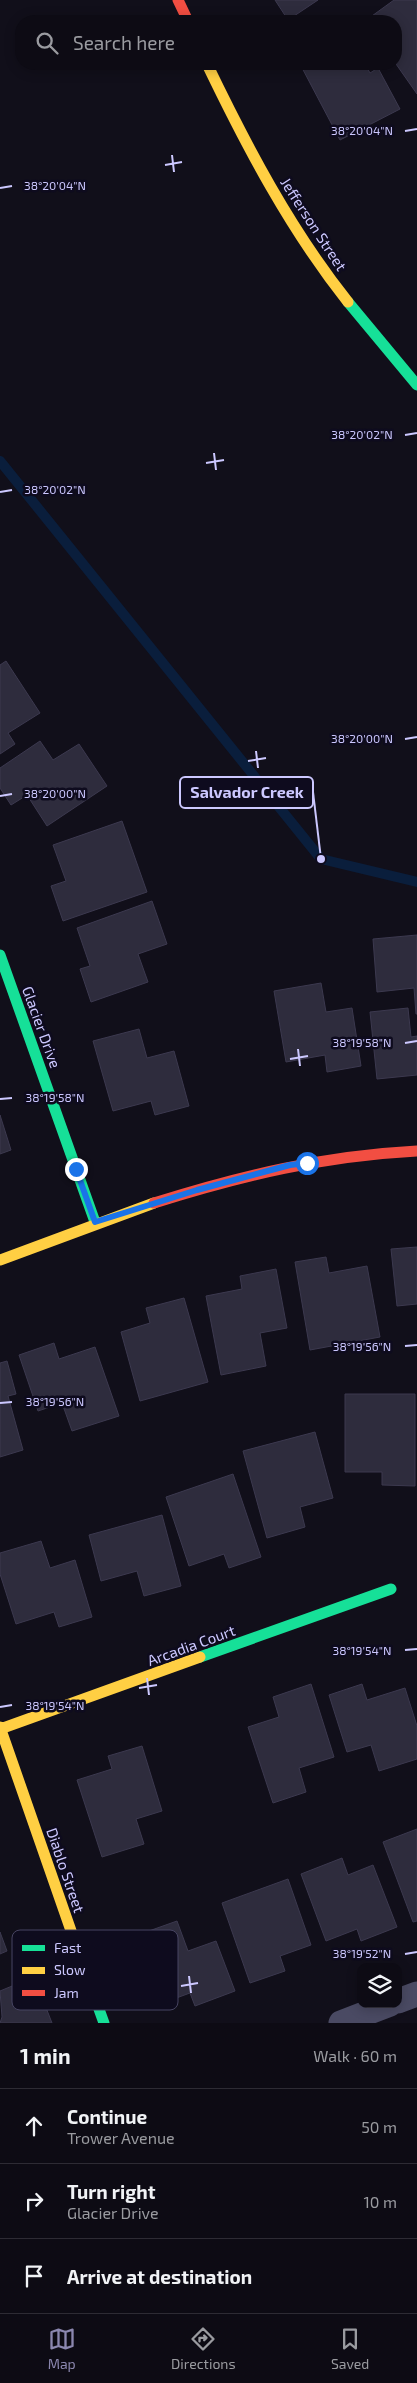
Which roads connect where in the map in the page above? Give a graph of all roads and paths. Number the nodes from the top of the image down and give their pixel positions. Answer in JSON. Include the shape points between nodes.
{"nodes":[{"id":1,"x":178,"y":0,"type":"edge"},
{"id":2,"x":185,"y":15,"type":"edge"},
{"id":3,"x":211,"y":70,"type":"edge"},
{"id":4,"x":417,"y":385,"type":"edge"},
{"id":5,"x":0,"y":955,"type":"edge"},
{"id":6,"x":417,"y":1150,"type":"edge"},
{"id":7,"x":95,"y":1222,"type":"junction"},
{"id":8,"x":0,"y":1260,"type":"edge"},
{"id":9,"x":392,"y":1589,"type":"dead end"},
{"id":10,"x":0,"y":1728,"type":"edge"},
{"id":11,"x":71,"y":1930,"type":"edge"},
{"id":12,"x":417,"y":1994,"type":"edge"},
{"id":13,"x":402,"y":2000,"type":"edge"},
{"id":14,"x":380,"y":2008,"type":"edge"},
{"id":15,"x":99,"y":2010,"type":"edge"},
{"id":16,"x":104,"y":2023,"type":"edge"},
{"id":17,"x":341,"y":2023,"type":"edge"}],
"edges":[{"from":1,"to":2,"type":"street"},
{"from":3,"to":4,"type":"street","name":"Jefferson Street","via":[[239,132],[286,211],[335,284]]},
{"from":5,"to":7,"type":"street","name":"Glacier Drive"},
{"from":6,"to":7,"type":"street","via":[[290,1165]]},
{"from":7,"to":8,"type":"street"},
{"from":9,"to":10,"type":"street","name":"Arcadia Court"},
{"from":10,"to":11,"type":"street","name":"Diablo Street"},
{"from":12,"to":13,"type":"street"},
{"from":14,"to":17,"type":"street"},
{"from":15,"to":16,"type":"street","name":"Diablo Street"}]}
